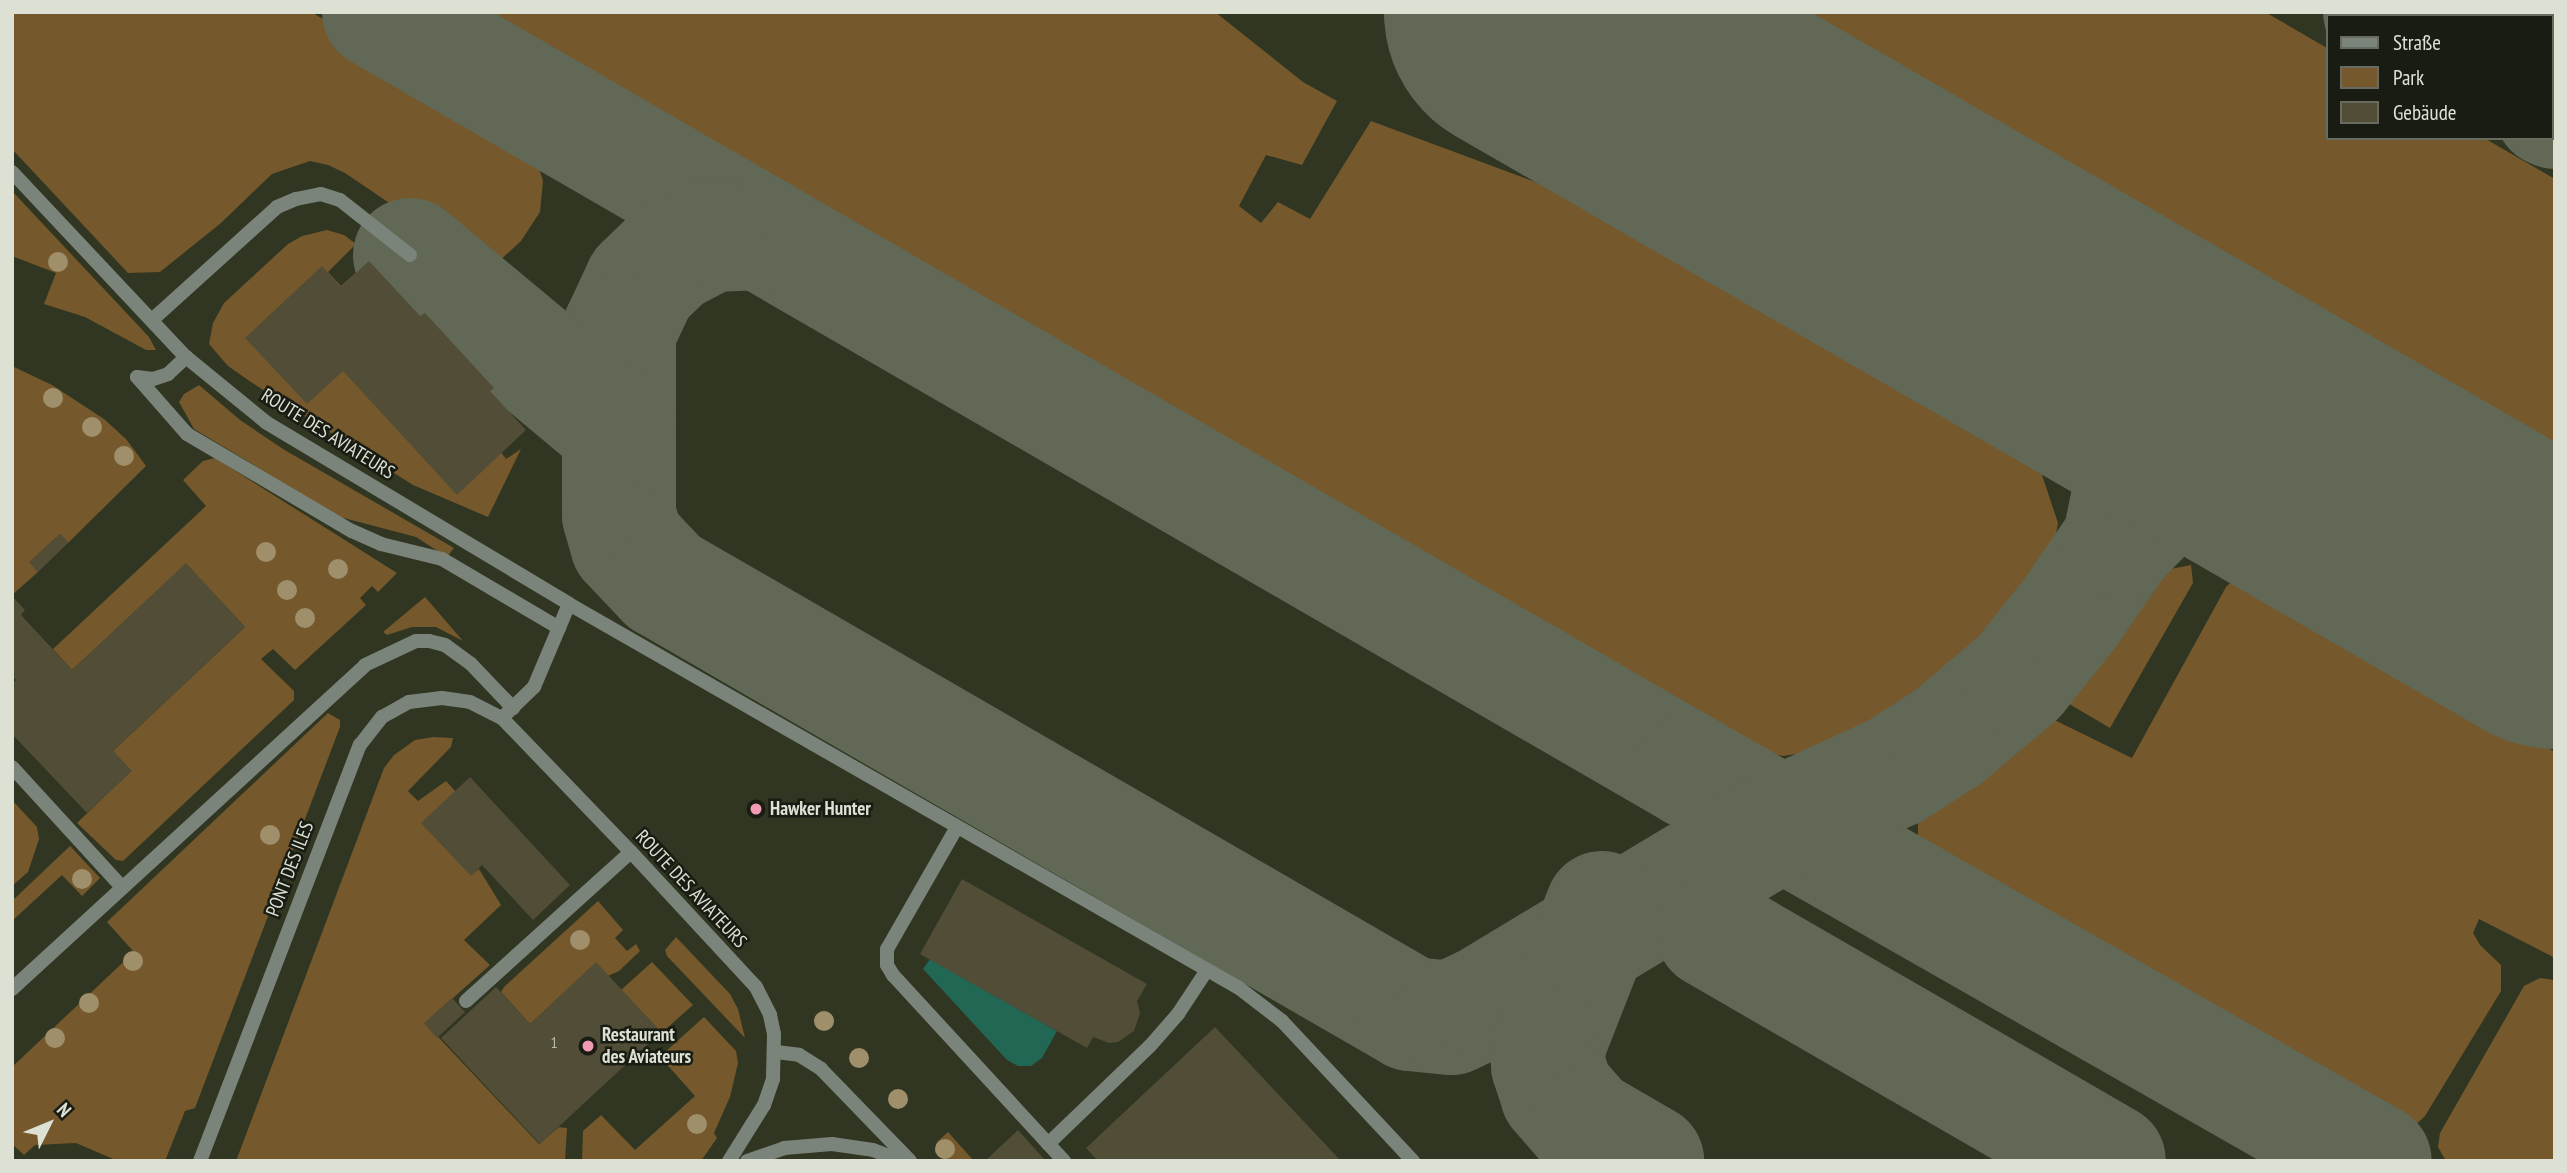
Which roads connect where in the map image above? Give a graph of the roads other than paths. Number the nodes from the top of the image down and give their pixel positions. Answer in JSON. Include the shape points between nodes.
{"nodes":[{"id":1,"x":12,"y":172,"type":"edge"},
{"id":2,"x":410,"y":255,"type":"dead end"},
{"id":3,"x":152,"y":320,"type":"junction"},
{"id":4,"x":186,"y":357,"type":"junction"},
{"id":5,"x":569,"y":604,"type":"junction"},
{"id":6,"x":559,"y":628,"type":"junction"},
{"id":7,"x":513,"y":708,"type":"junction"},
{"id":8,"x":502,"y":719,"type":"junction"},
{"id":9,"x":12,"y":767,"type":"edge"},
{"id":10,"x":957,"y":827,"type":"junction"},
{"id":11,"x":631,"y":852,"type":"junction"},
{"id":12,"x":122,"y":887,"type":"junction"},
{"id":13,"x":1207,"y":970,"type":"junction"},
{"id":14,"x":12,"y":989,"type":"edge"},
{"id":15,"x":466,"y":1001,"type":"dead end"},
{"id":16,"x":776,"y":1052,"type":"junction"},
{"id":17,"x":1048,"y":1144,"type":"junction"},
{"id":18,"x":201,"y":1159,"type":"edge"},
{"id":19,"x":729,"y":1161,"type":"edge"},
{"id":20,"x":747,"y":1161,"type":"edge"},
{"id":21,"x":902,"y":1161,"type":"edge"},
{"id":22,"x":910,"y":1161,"type":"edge"},
{"id":23,"x":1064,"y":1161,"type":"edge"},
{"id":24,"x":1413,"y":1161,"type":"edge"}],
"edges":[{"from":1,"to":3,"type":"street","name":"ROUTE DES AVIATEURS"},
{"from":2,"to":3,"type":"street","via":[[340,200],[321,194],[296,199],[277,207]]},
{"from":3,"to":4,"type":"street","name":"ROUTE DES AVIATEURS"},
{"from":4,"to":5,"type":"street","name":"ROUTE DES AVIATEURS","via":[[267,423]]},
{"from":4,"to":6,"type":"street","via":[[168,374],[153,379],[137,377],[187,435],[352,531],[381,544],[442,559]]},
{"from":5,"to":6,"type":"street"},
{"from":5,"to":10,"type":"street","name":"ROUTE DES AVIATEURS"},
{"from":6,"to":7,"type":"street","via":[[534,687]]},
{"from":7,"to":8,"type":"street"},
{"from":7,"to":12,"type":"street","via":[[471,664],[445,645],[429,641],[406,646],[365,665]]},
{"from":8,"to":11,"type":"street","name":"ROUTE DES AVIATEURS"},
{"from":8,"to":18,"type":"street","name":"PONT DES ILES","via":[[470,702],[442,698],[410,702],[382,717],[360,745]]},
{"from":9,"to":12,"type":"street"},
{"from":10,"to":13,"type":"street","name":"ROUTE DES AVIATEURS"},
{"from":10,"to":17,"type":"street","via":[[887,949],[887,965]]},
{"from":11,"to":15,"type":"street"},
{"from":11,"to":16,"type":"street","name":"ROUTE DES AVIATEURS","via":[[756,988],[769,1016]]},
{"from":12,"to":14,"type":"street"},
{"from":13,"to":17,"type":"street","via":[[1150,1046]]},
{"from":13,"to":24,"type":"street","name":"ROUTE DES AVIATEURS","via":[[1282,1021]]},
{"from":16,"to":19,"type":"street","name":"ROUTE DES AVIATEURS","via":[[764,1105]]},
{"from":16,"to":22,"type":"street","via":[[799,1055],[821,1069]]},
{"from":17,"to":23,"type":"street"},
{"from":20,"to":21,"type":"street","via":[[809,1144],[856,1146]]}]}
